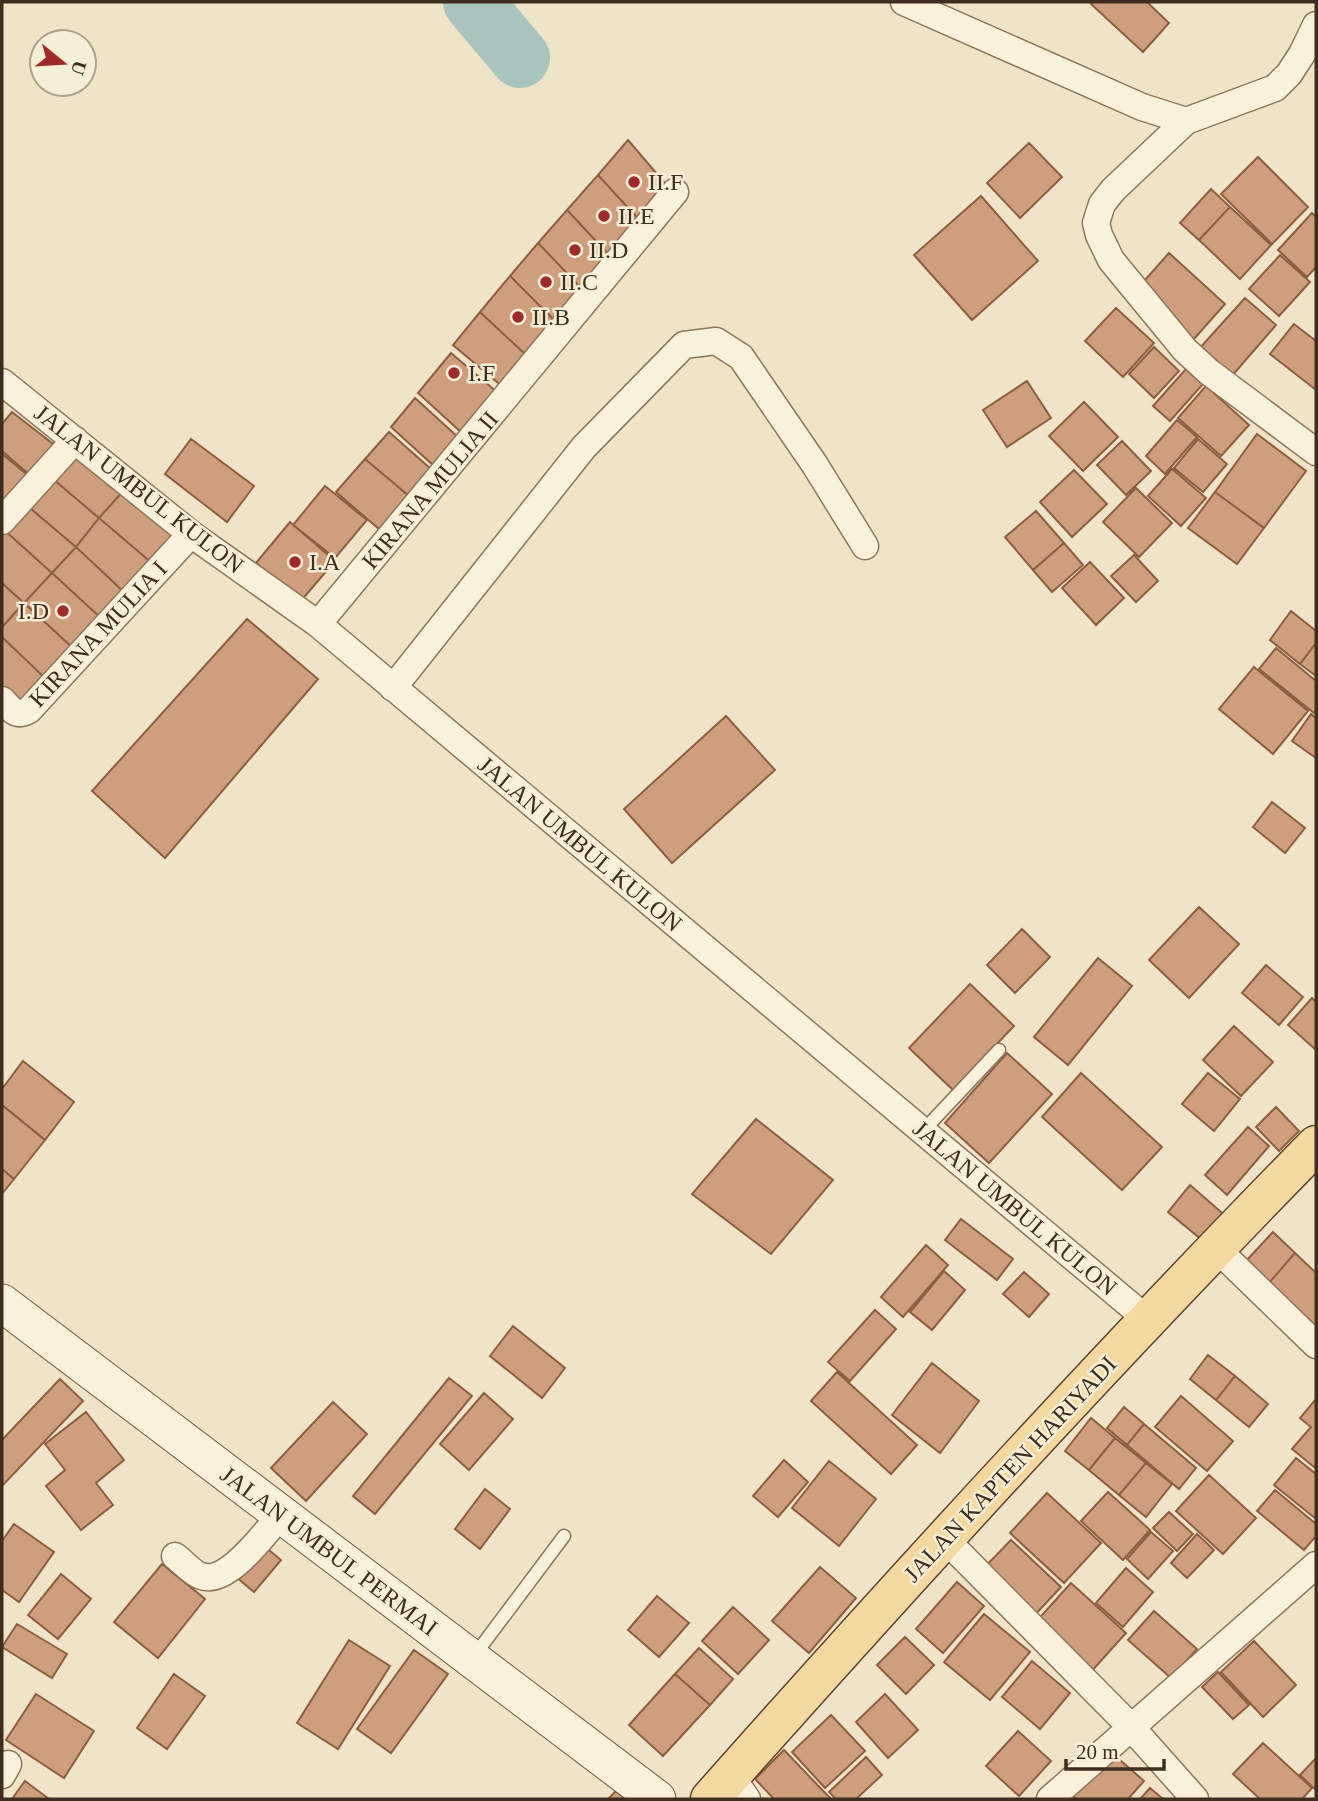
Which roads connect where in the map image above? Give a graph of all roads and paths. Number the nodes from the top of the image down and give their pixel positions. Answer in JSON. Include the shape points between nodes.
{"nodes":[{"id":1,"x":904,"y":2,"type":"edge"},
{"id":2,"x":1316,"y":25,"type":"edge"},
{"id":3,"x":1186,"y":121,"type":"junction"},
{"id":4,"x":675,"y":192,"type":"dead end"},
{"id":5,"x":2,"y":382,"type":"edge"},
{"id":6,"x":75,"y":440,"type":"junction"},
{"id":7,"x":1316,"y":452,"type":"edge"},
{"id":8,"x":2,"y":521,"type":"edge"},
{"id":9,"x":191,"y":534,"type":"junction"},
{"id":10,"x":865,"y":545,"type":"dead end"},
{"id":11,"x":318,"y":624,"type":"junction"},
{"id":12,"x":393,"y":688,"type":"junction"},
{"id":13,"x":2,"y":700,"type":"edge"},
{"id":14,"x":999,"y":1050,"type":"dead end"},
{"id":15,"x":923,"y":1130,"type":"junction"},
{"id":16,"x":1316,"y":1145,"type":"edge"},
{"id":17,"x":1216,"y":1248,"type":"junction"},
{"id":18,"x":5,"y":1312,"type":"edge"},
{"id":19,"x":1148,"y":1320,"type":"junction"},
{"id":20,"x":1316,"y":1345,"type":"edge"},
{"id":21,"x":281,"y":1515,"type":"junction"},
{"id":22,"x":564,"y":1536,"type":"dead end"},
{"id":23,"x":946,"y":1539,"type":"junction"},
{"id":24,"x":175,"y":1556,"type":"dead end"},
{"id":25,"x":1316,"y":1565,"type":"edge"},
{"id":26,"x":471,"y":1659,"type":"junction"},
{"id":27,"x":1131,"y":1727,"type":"junction"},
{"id":28,"x":729,"y":1792,"type":"edge"},
{"id":29,"x":657,"y":1799,"type":"edge"},
{"id":30,"x":1050,"y":1799,"type":"edge"},
{"id":31,"x":1195,"y":1799,"type":"edge"}],
"edges":[{"from":1,"to":3,"type":"street","via":[[1142,107]]},
{"from":2,"to":3,"type":"street","via":[[1296,64],[1275,88]]},
{"from":3,"to":7,"type":"street","via":[[1102,204],[1096,223],[1099,235],[1111,260],[1185,350]]},
{"from":4,"to":11,"type":"street","name":"KIRANA MULIA II"},
{"from":5,"to":6,"type":"street","name":"JALAN UMBUL KULON"},
{"from":6,"to":8,"type":"street"},
{"from":6,"to":9,"type":"street","name":"JALAN UMBUL KULON"},
{"from":9,"to":11,"type":"street","name":"JALAN UMBUL KULON"},
{"from":9,"to":13,"type":"street","name":"KIRANA MULIA I","via":[[29,710],[15,713]]},
{"from":10,"to":12,"type":"street","via":[[741,357],[716,341],[684,345],[584,447]]},
{"from":11,"to":12,"type":"street","name":"JALAN UMBUL KULON"},
{"from":12,"to":15,"type":"street","name":"JALAN UMBUL KULON"},
{"from":14,"to":15,"type":"lane"},
{"from":15,"to":19,"type":"street","name":"JALAN UMBUL KULON"},
{"from":16,"to":17,"type":"main road","name":"JALAN KAPTEN HARIYADI"},
{"from":17,"to":19,"type":"main road","name":"JALAN KAPTEN HARIYADI"},
{"from":17,"to":20,"type":"street"},
{"from":18,"to":21,"type":"main road","name":"JALAN UMBUL PERMAI"},
{"from":19,"to":23,"type":"main road","name":"JALAN KAPTEN HARIYADI"},
{"from":21,"to":24,"type":"street","via":[[230,1571],[216,1578],[201,1576]]},
{"from":21,"to":26,"type":"main road","name":"JALAN UMBUL PERMAI"},
{"from":22,"to":26,"type":"lane"},
{"from":23,"to":27,"type":"street"},
{"from":23,"to":28,"type":"main road","name":"JALAN KAPTEN HARIYADI"},
{"from":25,"to":27,"type":"street"},
{"from":26,"to":29,"type":"main road","name":"JALAN UMBUL PERMAI"},
{"from":27,"to":30,"type":"street"},
{"from":27,"to":31,"type":"street"}]}
